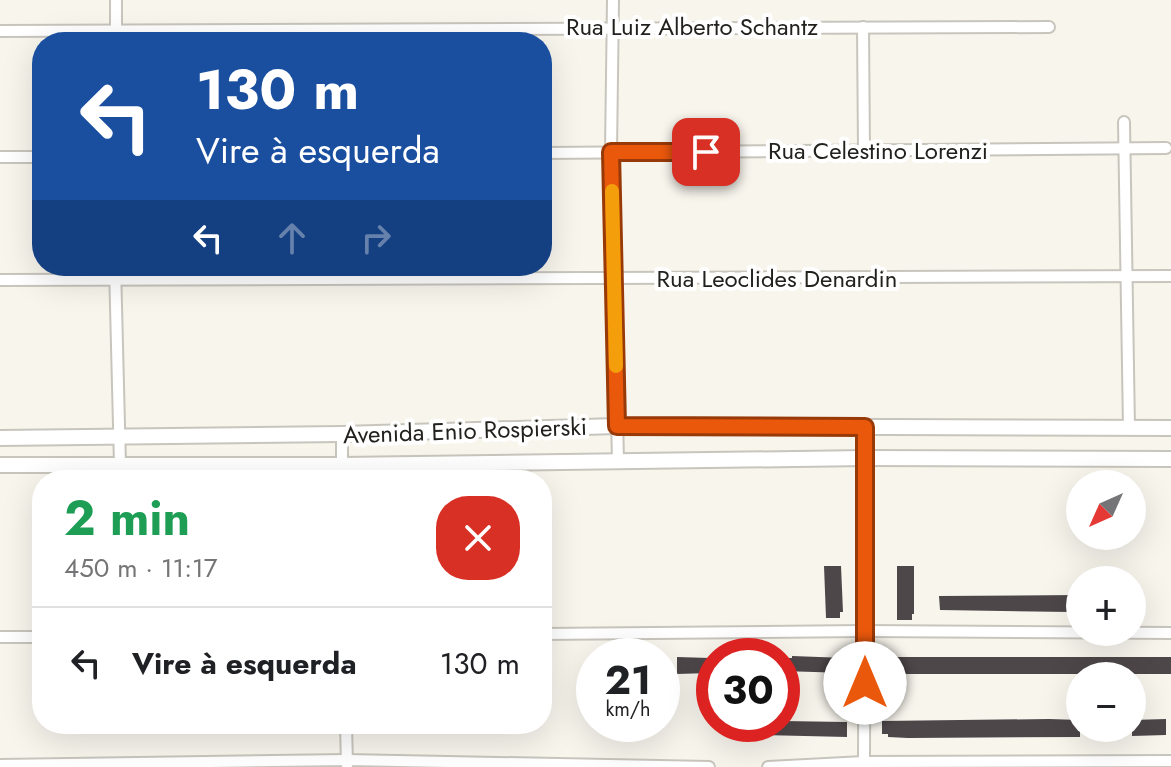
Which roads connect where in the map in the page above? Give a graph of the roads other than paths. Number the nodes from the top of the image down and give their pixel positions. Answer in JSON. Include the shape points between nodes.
{"nodes":[{"id":1,"x":116,"y":0,"type":"edge"},
{"id":2,"x":613,"y":0,"type":"edge"},
{"id":3,"x":613,"y":27,"type":"junction"},
{"id":4,"x":863,"y":27,"type":"junction"},
{"id":5,"x":1049,"y":27,"type":"dead end"},
{"id":6,"x":0,"y":31,"type":"edge"},
{"id":7,"x":32,"y":32,"type":"edge"},
{"id":8,"x":116,"y":32,"type":"edge"},
{"id":9,"x":337,"y":32,"type":"edge"},
{"id":10,"x":1124,"y":122,"type":"dead end"},
{"id":11,"x":1166,"y":148,"type":"dead end"},
{"id":12,"x":1124,"y":149,"type":"junction"},
{"id":13,"x":611,"y":152,"type":"junction"},
{"id":14,"x":864,"y":152,"type":"junction"},
{"id":15,"x":552,"y":153,"type":"edge"},
{"id":16,"x":0,"y":157,"type":"edge"},
{"id":17,"x":32,"y":157,"type":"edge"},
{"id":18,"x":1171,"y":276,"type":"edge"},
{"id":19,"x":1127,"y":277,"type":"junction"},
{"id":20,"x":115,"y":279,"type":"junction"},
{"id":21,"x":613,"y":279,"type":"junction"},
{"id":22,"x":0,"y":280,"type":"edge"},
{"id":23,"x":617,"y":426,"type":"junction"},
{"id":24,"x":865,"y":427,"type":"junction"},
{"id":25,"x":1129,"y":428,"type":"junction"},
{"id":26,"x":1171,"y":428,"type":"edge"},
{"id":27,"x":342,"y":434,"type":"junction"},
{"id":28,"x":118,"y":437,"type":"junction"},
{"id":29,"x":0,"y":438,"type":"edge"},
{"id":30,"x":865,"y":458,"type":"junction"},
{"id":31,"x":1171,"y":459,"type":"edge"},
{"id":32,"x":618,"y":461,"type":"junction"},
{"id":33,"x":0,"y":465,"type":"edge"},
{"id":34,"x":120,"y":465,"type":"junction"},
{"id":35,"x":279,"y":470,"type":"edge"},
{"id":36,"x":342,"y":470,"type":"edge"},
{"id":37,"x":392,"y":470,"type":"edge"},
{"id":38,"x":865,"y":631,"type":"junction"},
{"id":39,"x":1171,"y":633,"type":"edge"},
{"id":40,"x":552,"y":634,"type":"edge"},
{"id":41,"x":0,"y":637,"type":"edge"},
{"id":42,"x":32,"y":637,"type":"edge"},
{"id":43,"x":346,"y":734,"type":"edge"},
{"id":44,"x":1171,"y":761,"type":"edge"},
{"id":45,"x":347,"y":764,"type":"edge"},
{"id":46,"x":864,"y":764,"type":"edge"},
{"id":47,"x":0,"y":765,"type":"edge"},
{"id":48,"x":709,"y":767,"type":"edge"},
{"id":49,"x":768,"y":767,"type":"edge"}],
"edges":[{"from":1,"to":8,"type":"street"},
{"from":2,"to":3,"type":"street"},
{"from":3,"to":4,"type":"street","name":"Rua Luiz Alberto Schantz"},
{"from":3,"to":9,"type":"street","name":"Rua Luiz Alberto Schantz"},
{"from":3,"to":13,"type":"street"},
{"from":4,"to":5,"type":"street","name":"Rua Luiz Alberto Schantz"},
{"from":4,"to":14,"type":"street"},
{"from":6,"to":7,"type":"street","name":"Rua Luiz Alberto Schantz"},
{"from":10,"to":12,"type":"street"},
{"from":11,"to":12,"type":"street","name":"Rua Celestino Lorenzi"},
{"from":12,"to":14,"type":"street","name":"Rua Celestino Lorenzi"},
{"from":12,"to":19,"type":"street"},
{"from":13,"to":14,"type":"street","name":"Rua Celestino Lorenzi"},
{"from":13,"to":15,"type":"street","name":"Rua Celestino Lorenzi"},
{"from":13,"to":21,"type":"street"},
{"from":16,"to":17,"type":"street"},
{"from":18,"to":19,"type":"street","name":"Rua Leoclides Denardin"},
{"from":19,"to":21,"type":"street","name":"Rua Leoclides Denardin"},
{"from":19,"to":25,"type":"street"},
{"from":20,"to":21,"type":"street","name":"Rua Leoclides Denardin"},
{"from":20,"to":22,"type":"street","name":"Rua Leoclides Denardin"},
{"from":20,"to":28,"type":"street"},
{"from":21,"to":23,"type":"street"},
{"from":23,"to":24,"type":"street","name":"Avenida Enio Rospierski"},
{"from":23,"to":27,"type":"street","name":"Avenida Enio Rospierski"},
{"from":23,"to":32,"type":"street"},
{"from":24,"to":25,"type":"street","name":"Avenida Enio Rospierski"},
{"from":24,"to":30,"type":"street"},
{"from":25,"to":26,"type":"street","name":"Avenida Enio Rospierski"},
{"from":27,"to":28,"type":"street","name":"Avenida Enio Rospierski"},
{"from":27,"to":36,"type":"street"},
{"from":28,"to":29,"type":"street","name":"Avenida Enio Rospierski"},
{"from":28,"to":34,"type":"street"},
{"from":30,"to":31,"type":"street","name":"Avenida Enio Rospierski"},
{"from":30,"to":32,"type":"street","name":"Avenida Enio Rospierski"},
{"from":30,"to":38,"type":"street"},
{"from":32,"to":37,"type":"street","name":"Avenida Enio Rospierski"},
{"from":33,"to":34,"type":"street","name":"Avenida Enio Rospierski"},
{"from":34,"to":35,"type":"street","name":"Avenida Enio Rospierski"},
{"from":38,"to":39,"type":"street"},
{"from":38,"to":40,"type":"street"},
{"from":38,"to":46,"type":"street"},
{"from":41,"to":42,"type":"street"},
{"from":43,"to":45,"type":"street"},
{"from":44,"to":46,"type":"street"},
{"from":45,"to":47,"type":"street"},
{"from":45,"to":48,"type":"street"},
{"from":46,"to":49,"type":"street"}]}
